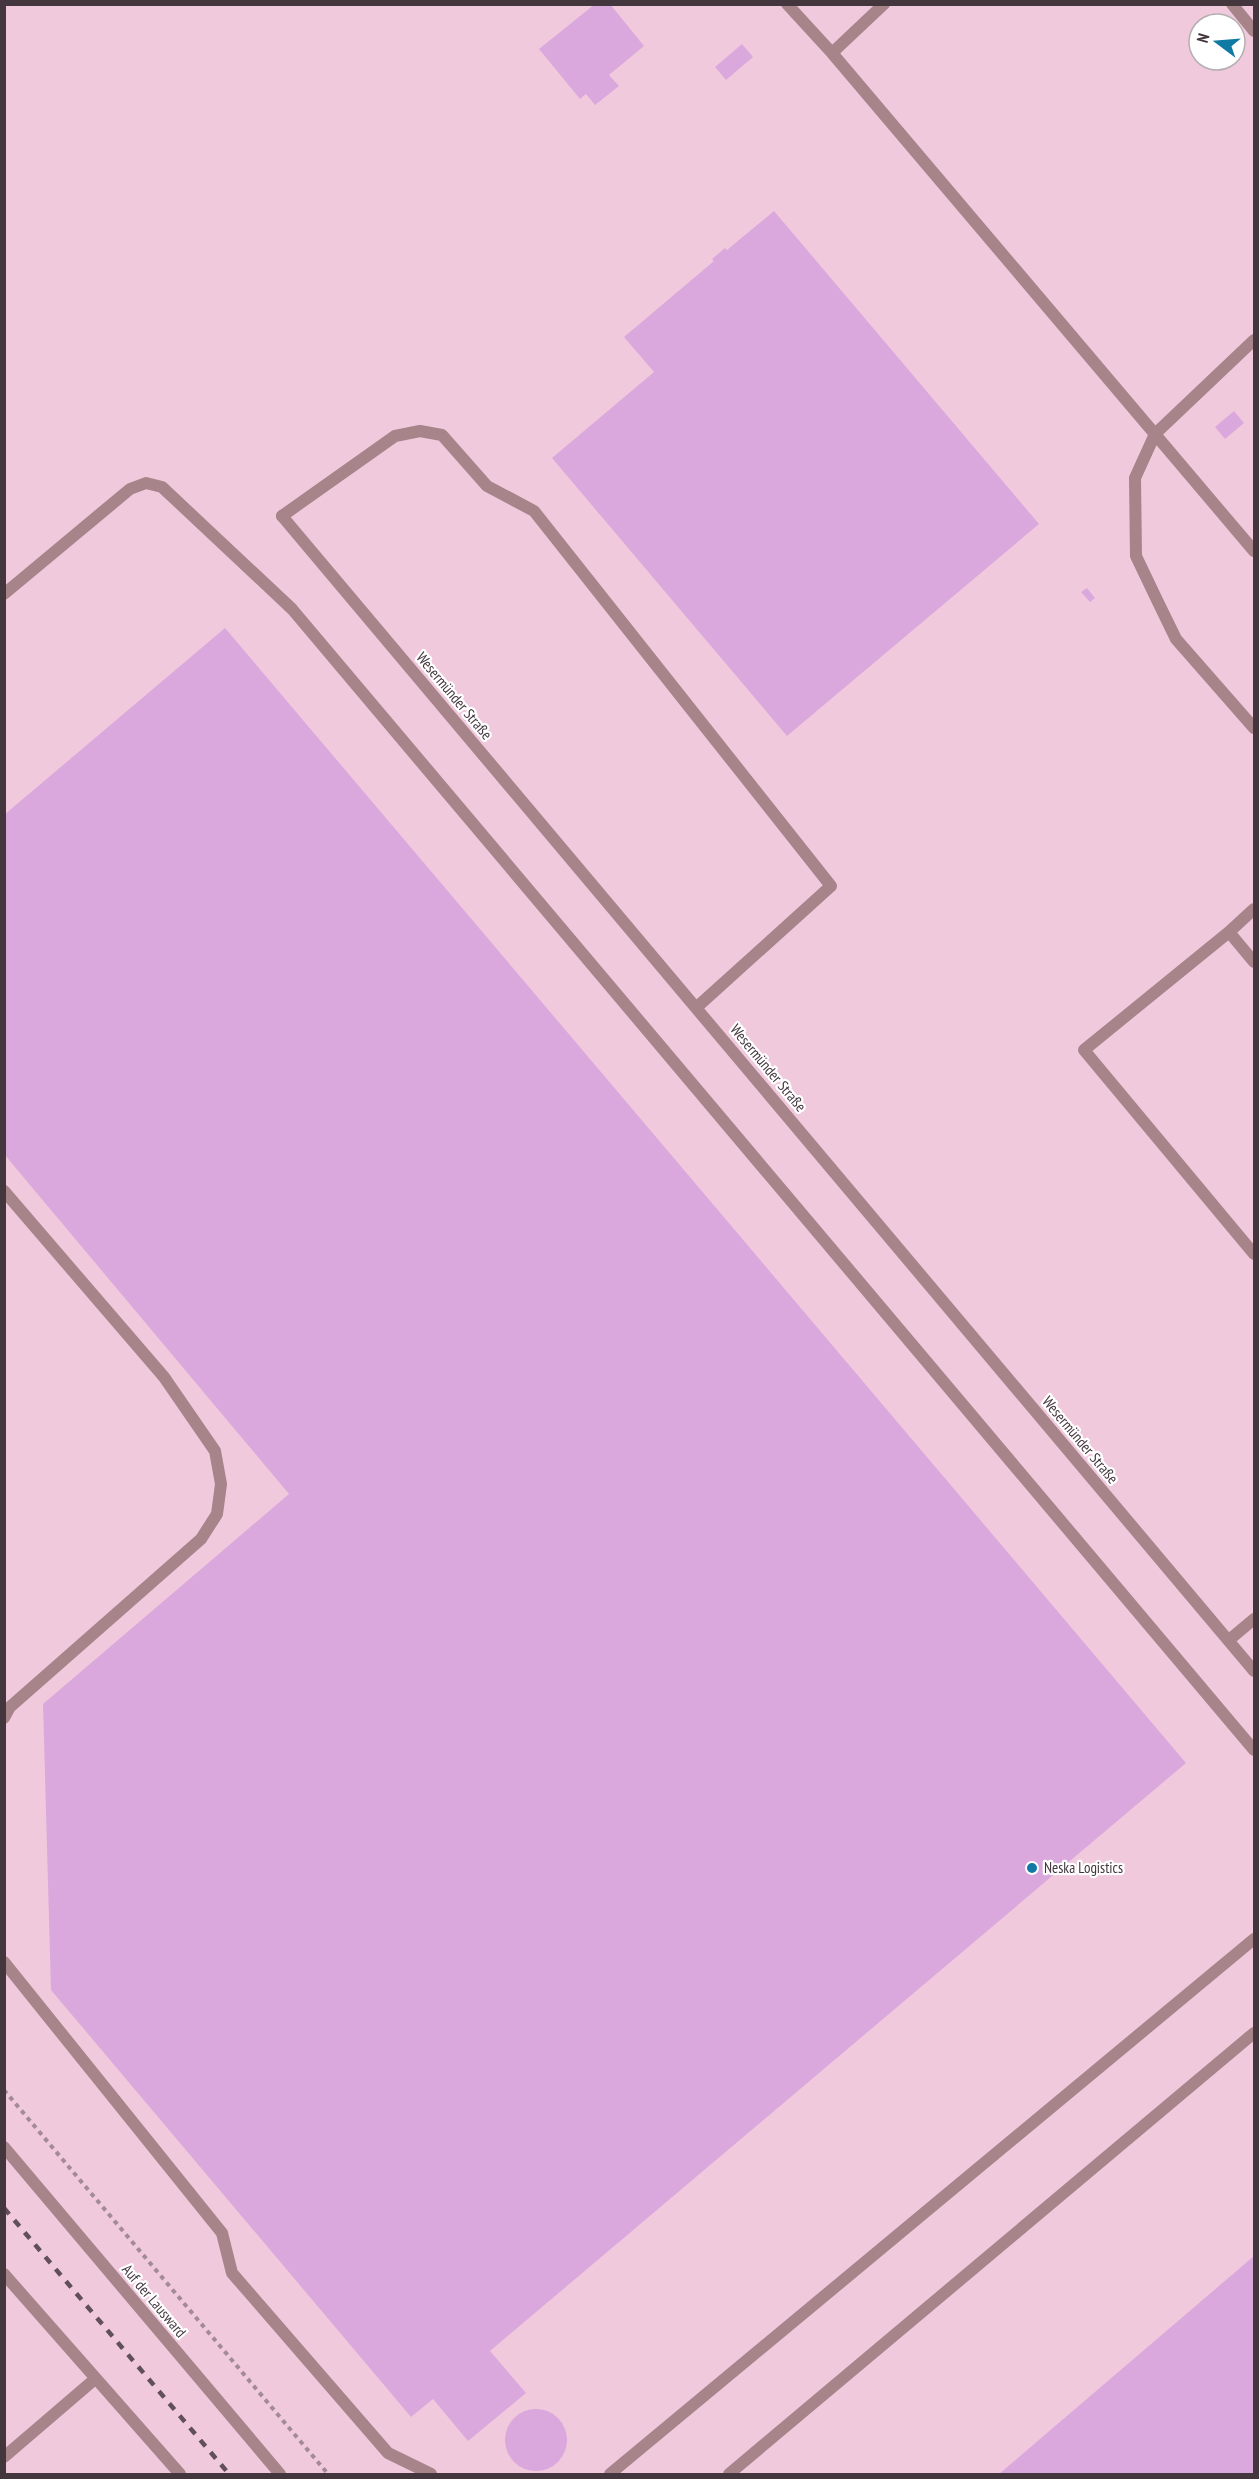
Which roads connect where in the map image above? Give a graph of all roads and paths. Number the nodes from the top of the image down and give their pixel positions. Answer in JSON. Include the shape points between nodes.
{"nodes":[{"id":1,"x":787,"y":4,"type":"edge"},
{"id":2,"x":884,"y":4,"type":"edge"},
{"id":3,"x":1232,"y":4,"type":"edge"},
{"id":4,"x":1254,"y":31,"type":"edge"},
{"id":5,"x":832,"y":53,"type":"junction"},
{"id":6,"x":1254,"y":340,"type":"edge"},
{"id":7,"x":1155,"y":434,"type":"junction"},
{"id":8,"x":1254,"y":551,"type":"edge"},
{"id":9,"x":4,"y":594,"type":"edge"},
{"id":10,"x":1254,"y":728,"type":"edge"},
{"id":11,"x":1254,"y":909,"type":"edge"},
{"id":12,"x":1229,"y":932,"type":"junction"},
{"id":13,"x":1254,"y":962,"type":"edge"},
{"id":14,"x":697,"y":1007,"type":"junction"},
{"id":15,"x":4,"y":1191,"type":"edge"},
{"id":16,"x":1254,"y":1254,"type":"edge"},
{"id":17,"x":1254,"y":1619,"type":"edge"},
{"id":18,"x":1229,"y":1640,"type":"junction"},
{"id":19,"x":1254,"y":1671,"type":"edge"},
{"id":20,"x":4,"y":1718,"type":"edge"},
{"id":21,"x":1254,"y":1750,"type":"edge"},
{"id":22,"x":1254,"y":1939,"type":"edge"},
{"id":23,"x":4,"y":1962,"type":"edge"},
{"id":24,"x":1254,"y":2033,"type":"edge"},
{"id":25,"x":4,"y":2090,"type":"edge"},
{"id":26,"x":4,"y":2147,"type":"edge"},
{"id":27,"x":4,"y":2274,"type":"edge"},
{"id":28,"x":95,"y":2379,"type":"junction"},
{"id":29,"x":4,"y":2457,"type":"edge"},
{"id":30,"x":180,"y":2475,"type":"edge"},
{"id":31,"x":280,"y":2475,"type":"edge"},
{"id":32,"x":328,"y":2475,"type":"edge"},
{"id":33,"x":431,"y":2475,"type":"edge"},
{"id":34,"x":610,"y":2475,"type":"edge"},
{"id":35,"x":729,"y":2475,"type":"edge"}],
"edges":[{"from":1,"to":5,"type":"street"},
{"from":2,"to":5,"type":"street"},
{"from":3,"to":4,"type":"street"},
{"from":5,"to":7,"type":"street"},
{"from":6,"to":7,"type":"street"},
{"from":7,"to":8,"type":"street"},
{"from":7,"to":10,"type":"street","via":[[1135,478],[1136,556],[1176,639]]},
{"from":9,"to":21,"type":"street","via":[[130,489],[146,483],[162,487],[292,609]]},
{"from":11,"to":12,"type":"street"},
{"from":12,"to":13,"type":"street"},
{"from":12,"to":16,"type":"street","via":[[1084,1050]]},
{"from":14,"to":14,"type":"street","name":"Wesermünder Straße","via":[[282,516],[395,436],[420,430],[442,435],[487,486],[534,511],[831,886]]},
{"from":14,"to":18,"type":"street","name":"Wesermünder Straße"},
{"from":15,"to":20,"type":"street","via":[[164,1377],[215,1451],[221,1484],[217,1514],[201,1539],[10,1707]]},
{"from":17,"to":18,"type":"street"},
{"from":18,"to":19,"type":"street","name":"Wesermünder Straße"},
{"from":22,"to":34,"type":"street"},
{"from":23,"to":33,"type":"street","via":[[222,2233],[232,2273],[388,2453]]},
{"from":24,"to":35,"type":"street"},
{"from":25,"to":32,"type":"path"},
{"from":26,"to":31,"type":"street","name":"Auf der Lausward"},
{"from":27,"to":28,"type":"street"},
{"from":28,"to":29,"type":"street"},
{"from":28,"to":30,"type":"street"}]}
